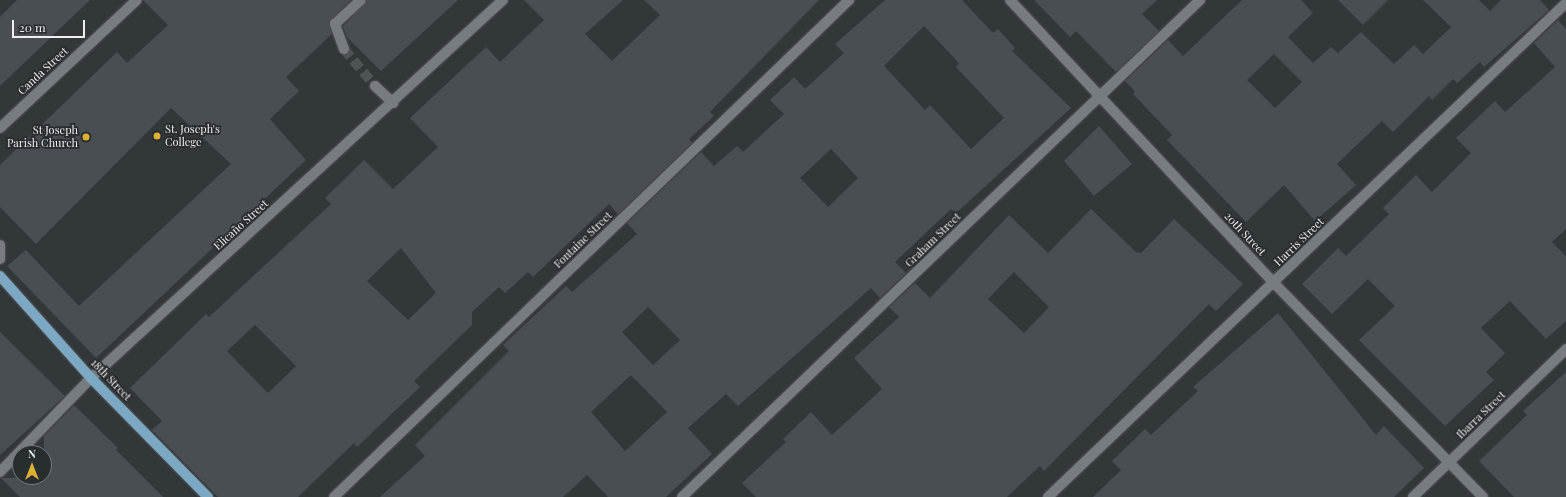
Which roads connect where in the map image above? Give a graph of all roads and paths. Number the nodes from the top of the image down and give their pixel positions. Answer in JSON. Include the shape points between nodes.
{"nodes":[{"id":1,"x":136,"y":0,"type":"edge"},
{"id":2,"x":361,"y":0,"type":"edge"},
{"id":3,"x":503,"y":0,"type":"edge"},
{"id":4,"x":849,"y":0,"type":"edge"},
{"id":5,"x":1010,"y":0,"type":"edge"},
{"id":6,"x":1200,"y":0,"type":"edge"},
{"id":7,"x":1566,"y":3,"type":"edge"},
{"id":8,"x":344,"y":49,"type":"tunnel mouth"},
{"id":9,"x":375,"y":86,"type":"tunnel mouth"},
{"id":10,"x":1100,"y":97,"type":"junction"},
{"id":11,"x":393,"y":103,"type":"junction"},
{"id":12,"x":0,"y":128,"type":"edge"},
{"id":13,"x":0,"y":245,"type":"edge"},
{"id":14,"x":0,"y":259,"type":"edge"},
{"id":15,"x":0,"y":276,"type":"edge"},
{"id":16,"x":1274,"y":283,"type":"junction"},
{"id":17,"x":1566,"y":349,"type":"edge"},
{"id":18,"x":91,"y":378,"type":"junction"},
{"id":19,"x":1450,"y":462,"type":"junction"},
{"id":20,"x":0,"y":472,"type":"edge"},
{"id":21,"x":208,"y":497,"type":"edge"},
{"id":22,"x":334,"y":497,"type":"edge"},
{"id":23,"x":682,"y":497,"type":"edge"},
{"id":24,"x":1048,"y":497,"type":"edge"},
{"id":25,"x":1413,"y":497,"type":"edge"},
{"id":26,"x":1483,"y":497,"type":"edge"}],
"edges":[{"from":1,"to":12,"type":"street","name":"Canda Street"},
{"from":2,"to":8,"type":"street","via":[[335,24]]},
{"from":3,"to":11,"type":"street","name":"Elicaño Street"},
{"from":4,"to":22,"type":"street","name":"Fontaine Street"},
{"from":5,"to":10,"type":"street","name":"20th Street"},
{"from":6,"to":10,"type":"street","name":"Graham Street"},
{"from":7,"to":16,"type":"street","name":"Harris Street"},
{"from":9,"to":11,"type":"street"},
{"from":10,"to":16,"type":"street","name":"20th Street"},
{"from":10,"to":23,"type":"street","name":"Graham Street"},
{"from":11,"to":18,"type":"street","name":"Elicaño Street"},
{"from":13,"to":14,"type":"street"},
{"from":15,"to":18,"type":"main road","name":"18th Street"},
{"from":16,"to":19,"type":"street","name":"20th Street"},
{"from":16,"to":24,"type":"street","name":"Harris Street"},
{"from":17,"to":19,"type":"street","name":"Ibarra Street"},
{"from":18,"to":20,"type":"street","name":"Elicaño Street"},
{"from":18,"to":21,"type":"main road","name":"18th Street"},
{"from":19,"to":25,"type":"street","name":"Ibarra Street"},
{"from":19,"to":26,"type":"street","name":"20th Street"}]}
